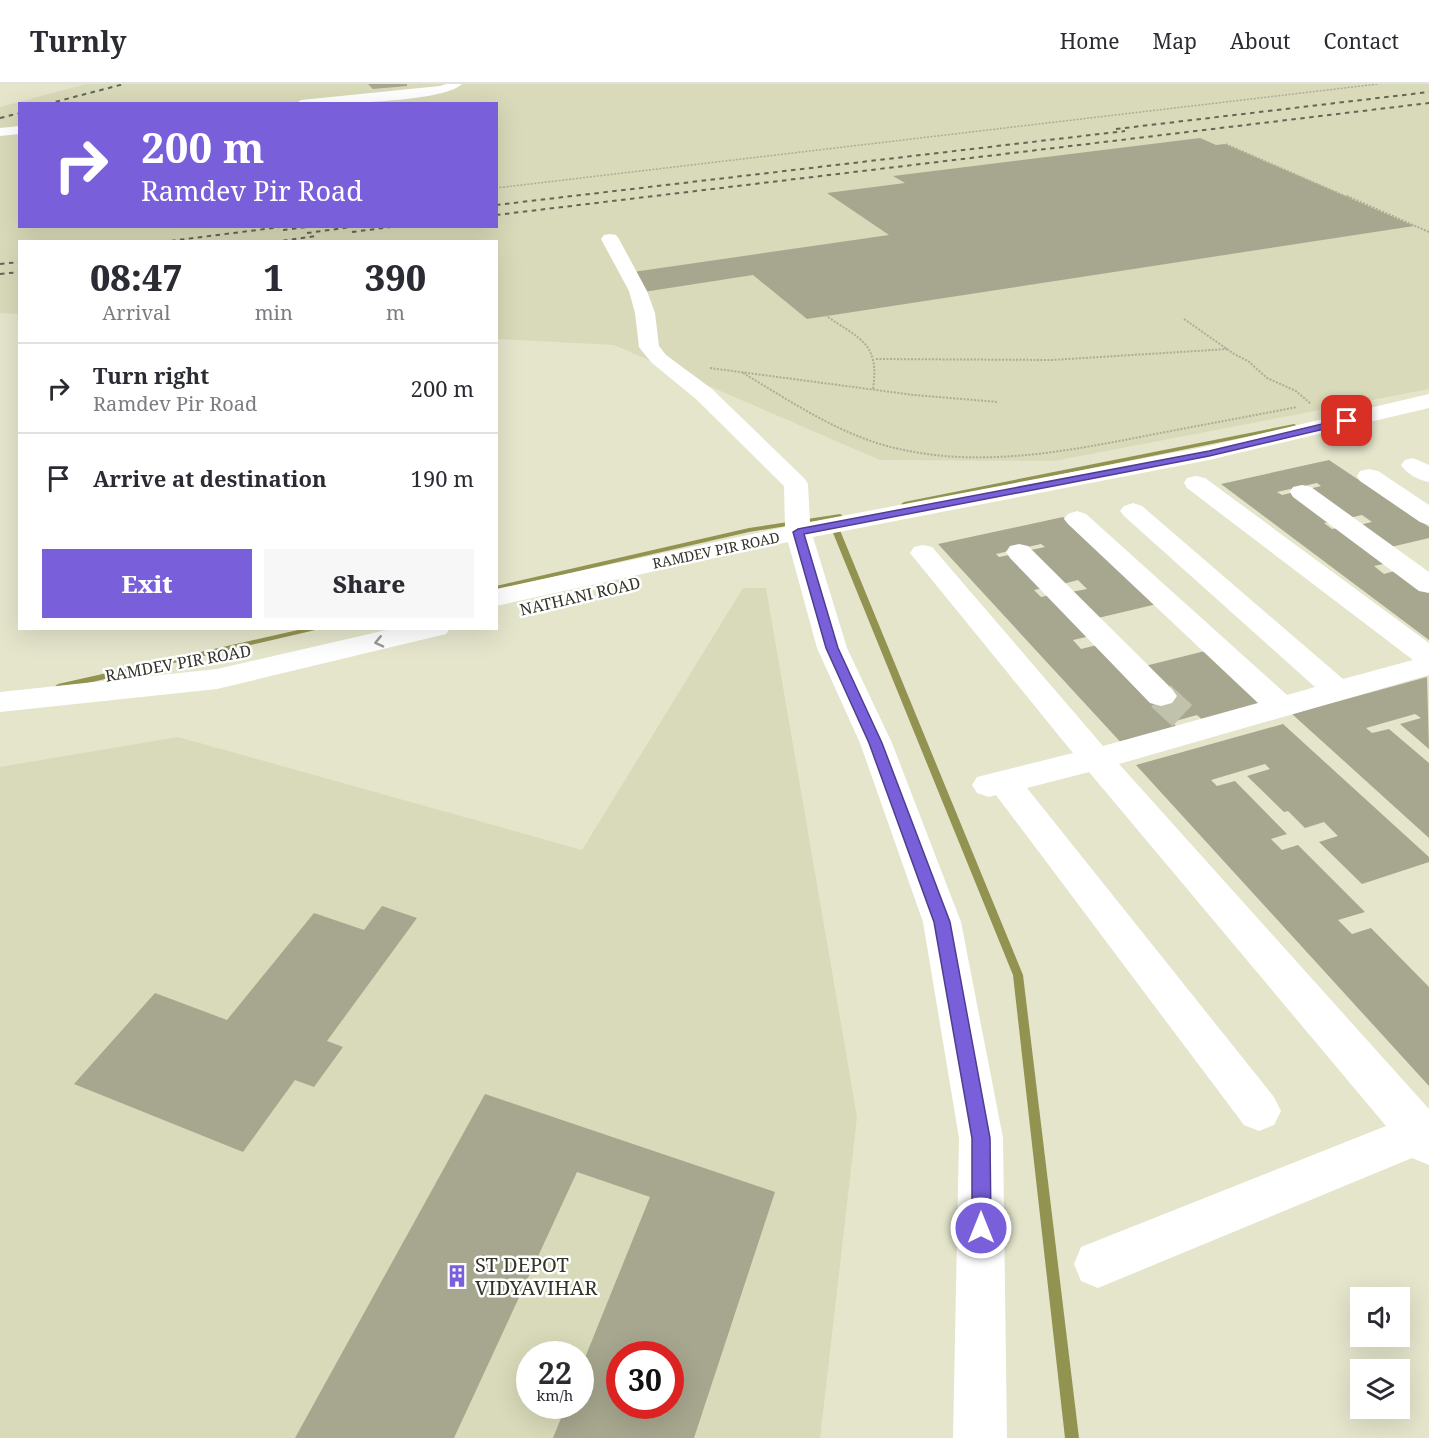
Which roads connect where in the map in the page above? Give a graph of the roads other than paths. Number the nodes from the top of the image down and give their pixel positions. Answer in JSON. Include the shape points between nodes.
{"nodes":[{"id":1,"x":456,"y":84,"type":"edge"},
{"id":2,"x":444,"y":97,"type":"edge"},
{"id":3,"x":342,"y":102,"type":"edge"},
{"id":4,"x":18,"y":130,"type":"edge"},
{"id":5,"x":0,"y":132,"type":"edge"},
{"id":6,"x":610,"y":239,"type":"dead end"},
{"id":7,"x":1426,"y":410,"type":"edge"},
{"id":8,"x":1182,"y":472,"type":"junction"},
{"id":9,"x":1368,"y":476,"type":"dead end"},
{"id":10,"x":1302,"y":492,"type":"dead end"},
{"id":11,"x":1133,"y":512,"type":"dead end"},
{"id":12,"x":1429,"y":517,"type":"edge"},
{"id":13,"x":1077,"y":519,"type":"dead end"},
{"id":14,"x":824,"y":535,"type":"junction"},
{"id":15,"x":1019,"y":552,"type":"dead end"},
{"id":16,"x":923,"y":553,"type":"dead end"},
{"id":17,"x":1428,"y":583,"type":"edge"},
{"id":18,"x":498,"y":598,"type":"edge"},
{"id":19,"x":498,"y":615,"type":"edge"},
{"id":20,"x":346,"y":630,"type":"edge"},
{"id":21,"x":427,"y":630,"type":"edge"},
{"id":22,"x":1429,"y":657,"type":"edge"},
{"id":23,"x":1429,"y":665,"type":"edge"},
{"id":24,"x":0,"y":687,"type":"edge"},
{"id":25,"x":1338,"y":691,"type":"junction"},
{"id":26,"x":1161,"y":696,"type":"tunnel mouth"},
{"id":27,"x":0,"y":702,"type":"edge"},
{"id":28,"x":1281,"y":707,"type":"junction"},
{"id":29,"x":1096,"y":759,"type":"junction"},
{"id":30,"x":1259,"y":1111,"type":"dead end"},
{"id":31,"x":1426,"y":1136,"type":"edge"},
{"id":32,"x":1098,"y":1264,"type":"dead end"},
{"id":33,"x":980,"y":1438,"type":"edge"}],
"edges":[{"from":1,"to":2,"type":"street"},
{"from":2,"to":3,"type":"street"},
{"from":4,"to":5,"type":"street"},
{"from":6,"to":14,"type":"street","via":[[639,292],[649,347],[796,484]]},
{"from":7,"to":8,"type":"street","name":"NATHANI ROAD"},
{"from":8,"to":14,"type":"street","name":"NATHANI ROAD"},
{"from":8,"to":22,"type":"street"},
{"from":9,"to":12,"type":"street"},
{"from":10,"to":17,"type":"street"},
{"from":11,"to":25,"type":"street"},
{"from":13,"to":28,"type":"street"},
{"from":14,"to":18,"type":"street","name":"RAMDEV PIR ROAD"},
{"from":14,"to":19,"type":"street","name":"NATHANI ROAD"},
{"from":14,"to":33,"type":"street","via":[[832,648],[876,743],[942,922],[981,1138]]},
{"from":15,"to":26,"type":"street"},
{"from":16,"to":29,"type":"street"},
{"from":20,"to":24,"type":"street","name":"RAMDEV PIR ROAD","via":[[200,663]]},
{"from":21,"to":27,"type":"street","one_way":true,"via":[[217,679]]},
{"from":23,"to":25,"type":"street"},
{"from":25,"to":28,"type":"street"},
{"from":28,"to":29,"type":"street","via":[[1193,726]]},
{"from":29,"to":30,"type":"street","via":[[997,783]]},
{"from":29,"to":31,"type":"street"},
{"from":31,"to":32,"type":"street"}]}
